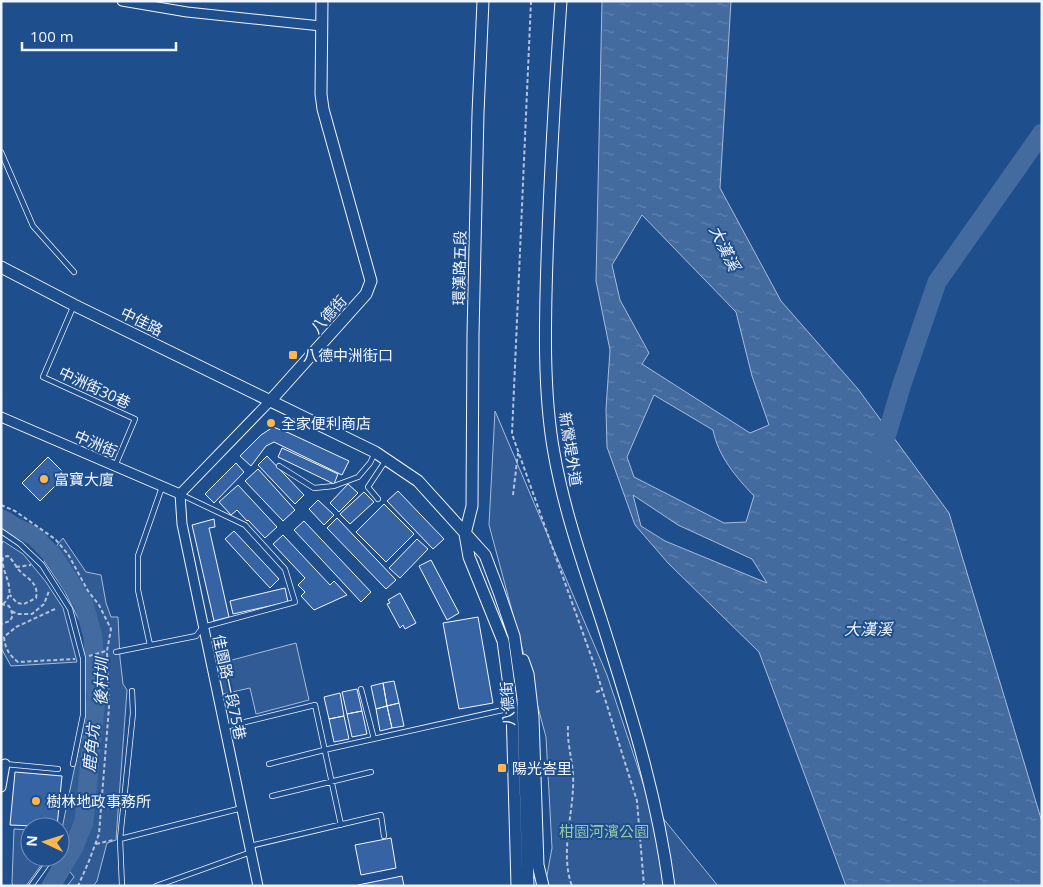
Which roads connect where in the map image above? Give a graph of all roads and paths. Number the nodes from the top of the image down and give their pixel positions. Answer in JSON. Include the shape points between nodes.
{"nodes":[{"id":1,"x":122,"y":1,"type":"edge"},
{"id":2,"x":322,"y":1,"type":"edge"},
{"id":3,"x":482,"y":1,"type":"edge"},
{"id":4,"x":561,"y":1,"type":"edge"},
{"id":5,"x":322,"y":26,"type":"junction"},
{"id":6,"x":1,"y":152,"type":"edge"},
{"id":7,"x":1,"y":267,"type":"edge"},
{"id":8,"x":74,"y":272,"type":"dead end"},
{"id":9,"x":74,"y":305,"type":"junction"},
{"id":10,"x":271,"y":400,"type":"junction"},
{"id":11,"x":1,"y":417,"type":"edge"},
{"id":12,"x":518,"y":450,"type":"dead end"},
{"id":13,"x":375,"y":452,"type":"junction"},
{"id":14,"x":386,"y":460,"type":"junction"},
{"id":15,"x":115,"y":466,"type":"junction"},
{"id":16,"x":279,"y":466,"type":"dead end"},
{"id":17,"x":162,"y":486,"type":"junction"},
{"id":18,"x":180,"y":494,"type":"junction"},
{"id":19,"x":514,"y":495,"type":"dead end"},
{"id":20,"x":378,"y":499,"type":"dead end"},
{"id":21,"x":1,"y":531,"type":"edge"},
{"id":22,"x":465,"y":534,"type":"junction"},
{"id":23,"x":33,"y":565,"type":"dead end"},
{"id":24,"x":16,"y":567,"type":"junction"},
{"id":25,"x":49,"y":591,"type":"dead end"},
{"id":26,"x":10,"y":594,"type":"junction"},
{"id":27,"x":2,"y":604,"type":"edge"},
{"id":28,"x":55,"y":609,"type":"dead end"},
{"id":29,"x":12,"y":611,"type":"junction"},
{"id":30,"x":1,"y":624,"type":"edge"},
{"id":31,"x":203,"y":627,"type":"junction"},
{"id":32,"x":514,"y":636,"type":"junction"},
{"id":33,"x":150,"y":645,"type":"junction"},
{"id":34,"x":107,"y":651,"type":"dead end"},
{"id":35,"x":116,"y":652,"type":"dead end"},
{"id":36,"x":87,"y":657,"type":"dead end"},
{"id":37,"x":73,"y":659,"type":"dead end"},
{"id":38,"x":361,"y":689,"type":"dead end"},
{"id":39,"x":602,"y":690,"type":"dead end"},
{"id":40,"x":132,"y":691,"type":"dead end"},
{"id":41,"x":596,"y":692,"type":"dead end"},
{"id":42,"x":512,"y":708,"type":"junction"},
{"id":43,"x":568,"y":726,"type":"dead end"},
{"id":44,"x":225,"y":727,"type":"junction"},
{"id":45,"x":374,"y":739,"type":"junction"},
{"id":46,"x":324,"y":750,"type":"junction"},
{"id":47,"x":5,"y":764,"type":"joint"},
{"id":48,"x":73,"y":764,"type":"dead end"},
{"id":49,"x":269,"y":764,"type":"dead end"},
{"id":50,"x":58,"y":769,"type":"dead end"},
{"id":51,"x":371,"y":772,"type":"dead end"},
{"id":52,"x":332,"y":782,"type":"junction"},
{"id":53,"x":1,"y":787,"type":"edge"},
{"id":54,"x":272,"y":796,"type":"dead end"},
{"id":55,"x":242,"y":808,"type":"junction"},
{"id":56,"x":341,"y":825,"type":"junction"},
{"id":57,"x":384,"y":836,"type":"dead end"},
{"id":58,"x":120,"y":839,"type":"junction"},
{"id":59,"x":96,"y":844,"type":"dead end"},
{"id":60,"x":250,"y":849,"type":"junction"},
{"id":61,"x":45,"y":867,"type":"edge"},
{"id":62,"x":31,"y":886,"type":"edge"},
{"id":63,"x":122,"y":886,"type":"edge"},
{"id":64,"x":156,"y":886,"type":"edge"},
{"id":65,"x":258,"y":886,"type":"edge"},
{"id":66,"x":516,"y":886,"type":"edge"},
{"id":67,"x":528,"y":886,"type":"edge"},
{"id":68,"x":543,"y":886,"type":"edge"},
{"id":69,"x":572,"y":886,"type":"edge"},
{"id":70,"x":669,"y":886,"type":"edge"}],
"edges":[{"from":1,"to":5,"type":"street","via":[[187,12]]},
{"from":2,"to":5,"type":"street","name":"八德街"},
{"from":3,"to":22,"type":"street","name":"環漢路五段","via":[[473,316],[472,506]]},
{"from":4,"to":70,"type":"street","name":"新鶯堤外道","via":[[545,309],[554,450],[564,504],[644,757],[663,840]]},
{"from":5,"to":10,"type":"street","name":"八德街","via":[[323,108],[371,280],[366,294]]},
{"from":6,"to":8,"type":"lane","via":[[33,226]]},
{"from":7,"to":9,"type":"street","name":"中佳路"},
{"from":9,"to":10,"type":"street","name":"中佳路"},
{"from":9,"to":15,"type":"lane","name":"中洲街30巷","via":[[43,377],[135,419]]},
{"from":10,"to":13,"type":"street","name":"八德街"},
{"from":10,"to":18,"type":"street"},
{"from":11,"to":15,"type":"street","name":"中洲街"},
{"from":12,"to":19,"type":"path"},
{"from":13,"to":14,"type":"street","name":"八德街"},
{"from":13,"to":16,"type":"lane","via":[[358,477],[334,486],[314,488]]},
{"from":14,"to":20,"type":"lane","via":[[368,487]]},
{"from":14,"to":22,"type":"street","name":"八德街","via":[[418,481]]},
{"from":15,"to":17,"type":"street","name":"中洲街"},
{"from":17,"to":18,"type":"street","name":"中洲街"},
{"from":17,"to":33,"type":"lane","via":[[138,556],[138,590]]},
{"from":18,"to":31,"type":"street","name":"佳園路一段75巷","via":[[182,524]]},
{"from":18,"to":31,"type":"lane","via":[[244,525],[285,569],[295,602]]},
{"from":21,"to":48,"type":"lane","via":[[42,565],[70,609],[82,658],[82,714]]},
{"from":22,"to":32,"type":"street","name":"八德街","via":[[485,555]]},
{"from":22,"to":42,"type":"street","name":"八德街","via":[[469,557],[503,641]]},
{"from":23,"to":24,"type":"path"},
{"from":24,"to":26,"type":"path","via":[[8,556],[3,558]]},
{"from":24,"to":26,"type":"path","via":[[34,582],[38,591],[36,598],[24,604],[16,602]]},
{"from":25,"to":29,"type":"path","via":[[44,604],[32,614]]},
{"from":26,"to":27,"type":"path"},
{"from":27,"to":29,"type":"path"},
{"from":28,"to":37,"type":"path","via":[[16,627],[4,636],[5,644],[18,662]]},
{"from":29,"to":30,"type":"path","via":[[10,621]]},
{"from":31,"to":33,"type":"lane","via":[[196,636]]},
{"from":31,"to":44,"type":"street","name":"佳園路一段75巷"},
{"from":32,"to":67,"type":"street","name":"八德街","via":[[523,699]]},
{"from":32,"to":68,"type":"street","via":[[528,674],[533,717],[538,865]]},
{"from":33,"to":35,"type":"lane"},
{"from":34,"to":36,"type":"path"},
{"from":38,"to":45,"type":"lane"},
{"from":39,"to":41,"type":"path"},
{"from":40,"to":58,"type":"lane"},
{"from":42,"to":45,"type":"lane"},
{"from":42,"to":66,"type":"street","name":"八德街"},
{"from":43,"to":69,"type":"path","via":[[573,776],[567,869]]},
{"from":44,"to":46,"type":"lane","via":[[315,705]]},
{"from":44,"to":55,"type":"street","name":"佳園路一段75巷"},
{"from":45,"to":46,"type":"lane"},
{"from":46,"to":49,"type":"lane"},
{"from":46,"to":52,"type":"lane"},
{"from":47,"to":50,"type":"lane"},
{"from":47,"to":53,"type":"street"},
{"from":51,"to":52,"type":"lane"},
{"from":52,"to":54,"type":"lane"},
{"from":52,"to":56,"type":"lane"},
{"from":55,"to":58,"type":"lane"},
{"from":55,"to":60,"type":"street","name":"佳園路一段75巷"},
{"from":56,"to":57,"type":"lane","via":[[381,815]]},
{"from":56,"to":60,"type":"lane"},
{"from":58,"to":59,"type":"path"},
{"from":58,"to":63,"type":"lane"},
{"from":60,"to":64,"type":"lane"},
{"from":60,"to":65,"type":"street","name":"佳園路一段75巷"},
{"from":61,"to":62,"type":"lane"}]}
